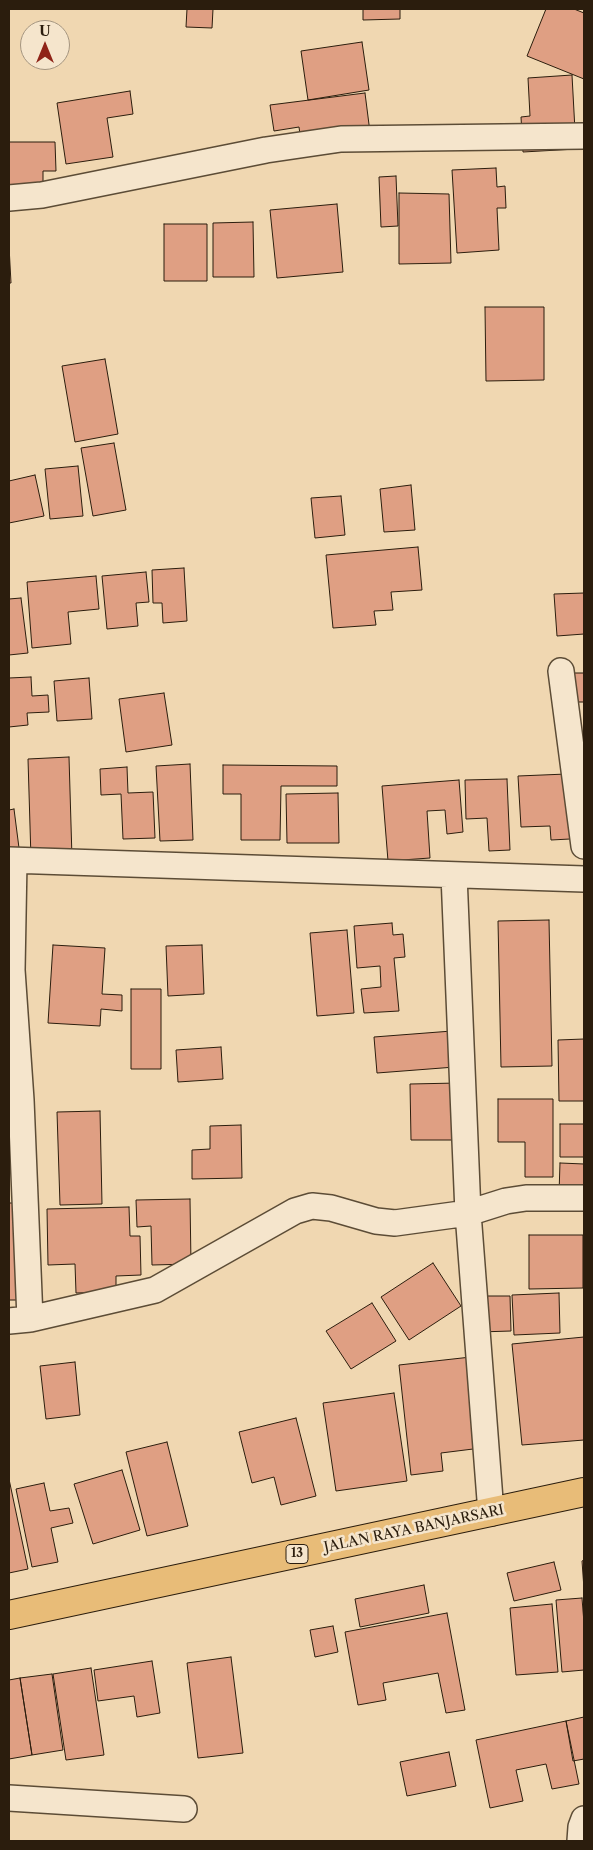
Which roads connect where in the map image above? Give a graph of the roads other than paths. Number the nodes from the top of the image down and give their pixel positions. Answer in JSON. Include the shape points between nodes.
{"nodes":[{"id":1,"x":584,"y":136,"type":"edge"},
{"id":2,"x":9,"y":198,"type":"edge"},
{"id":3,"x":561,"y":671,"type":"dead end"},
{"id":4,"x":584,"y":846,"type":"edge"},
{"id":5,"x":12,"y":861,"type":"edge"},
{"id":6,"x":454,"y":875,"type":"junction"},
{"id":7,"x":584,"y":879,"type":"edge"},
{"id":8,"x":584,"y":1198,"type":"edge"},
{"id":9,"x":468,"y":1213,"type":"junction"},
{"id":10,"x":19,"y":1320,"type":"edge"},
{"id":11,"x":584,"y":1492,"type":"edge"},
{"id":12,"x":491,"y":1513,"type":"junction"},
{"id":13,"x":9,"y":1615,"type":"edge"},
{"id":14,"x":9,"y":1798,"type":"edge"},
{"id":15,"x":184,"y":1808,"type":"dead end"}],
"edges":[{"from":1,"to":2,"type":"street","via":[[341,139],[266,150],[42,195]]},
{"from":3,"to":4,"type":"street"},
{"from":5,"to":6,"type":"street"},
{"from":5,"to":10,"type":"street","via":[[12,970],[21,1100]]},
{"from":6,"to":7,"type":"street"},
{"from":6,"to":9,"type":"street"},
{"from":8,"to":9,"type":"street","via":[[526,1198]]},
{"from":9,"to":10,"type":"street","via":[[395,1223],[312,1206],[295,1211],[155,1290]]},
{"from":9,"to":12,"type":"street"},
{"from":11,"to":12,"type":"highway","name":"JALAN RAYA BANJARSARI","number":"13"},
{"from":12,"to":13,"type":"highway","name":"JALAN RAYA BANJARSARI","number":"13"},
{"from":14,"to":15,"type":"street"}]}
